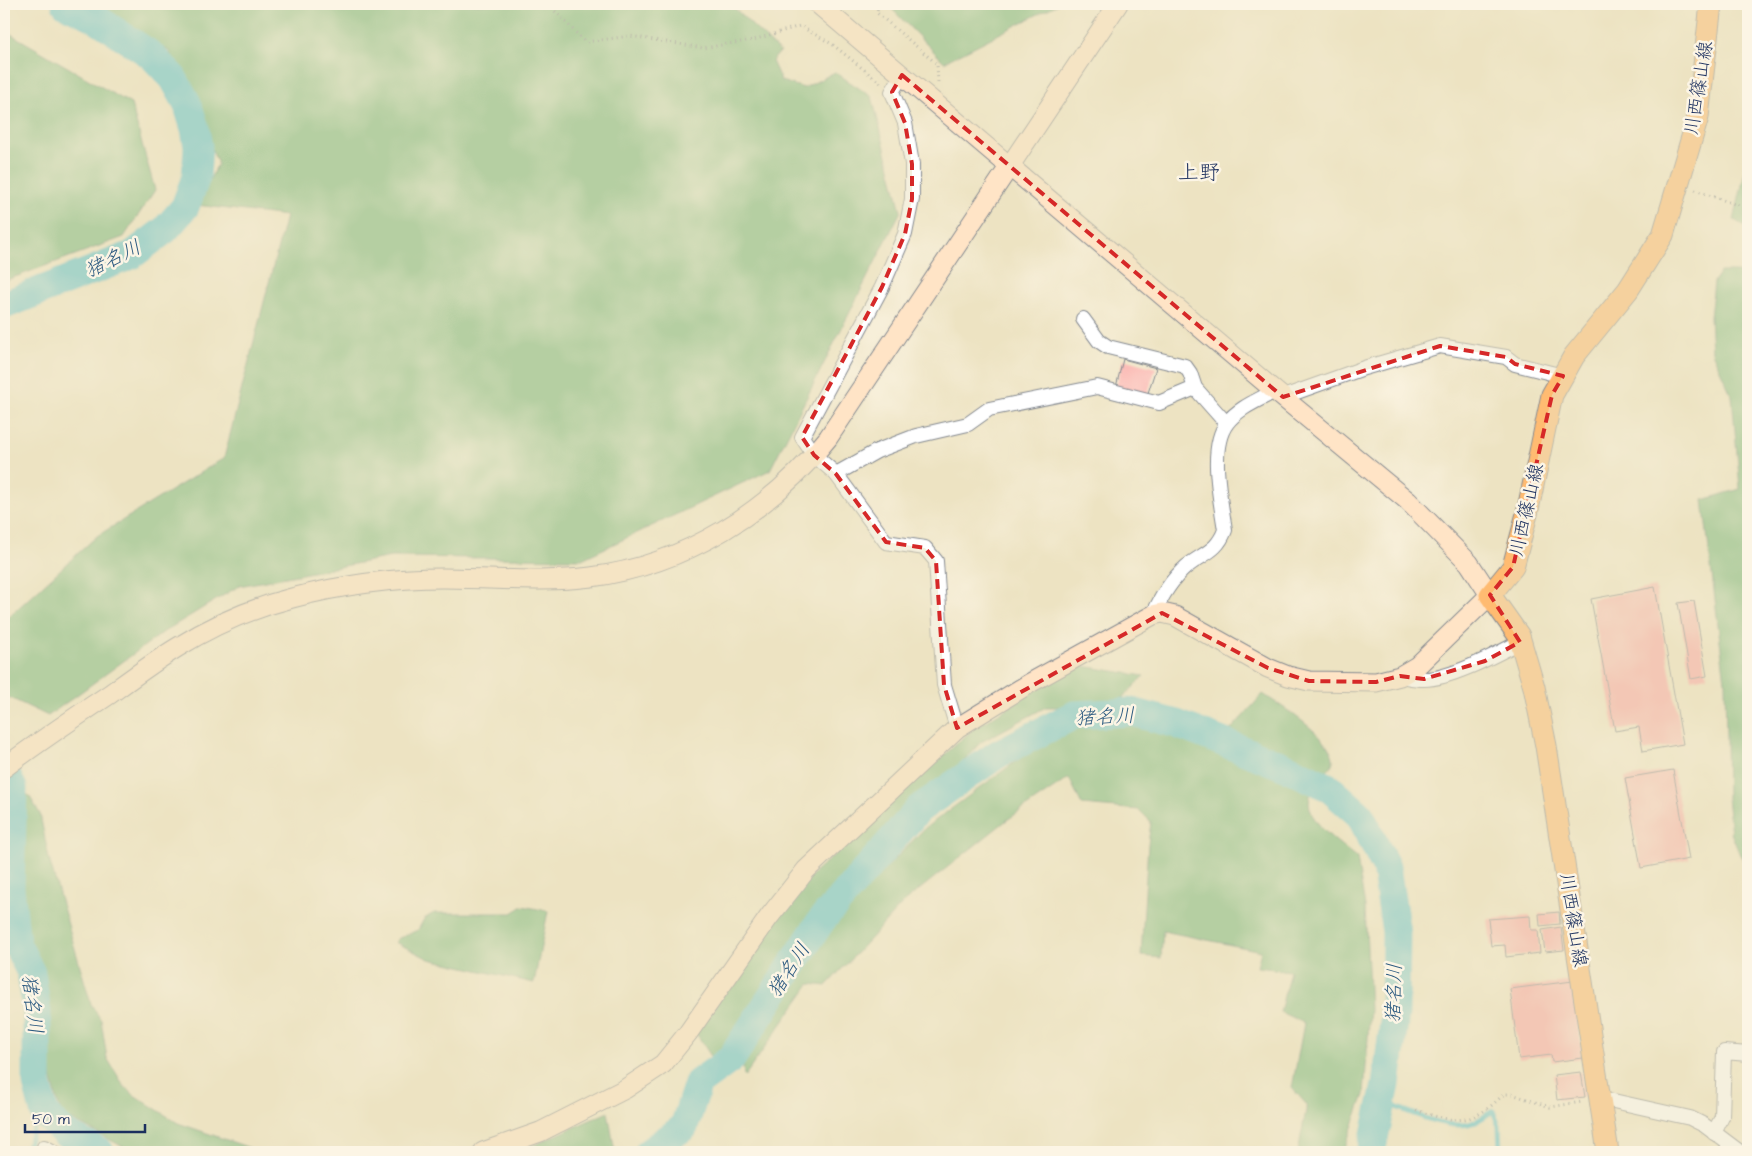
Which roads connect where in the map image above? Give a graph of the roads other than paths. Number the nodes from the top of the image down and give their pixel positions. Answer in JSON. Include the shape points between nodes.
{"nodes":[{"id":1,"x":818,"y":4,"type":"edge"},
{"id":2,"x":1118,"y":4,"type":"edge"},
{"id":3,"x":1711,"y":4,"type":"edge"},
{"id":4,"x":902,"y":75,"type":"junction"},
{"id":5,"x":1008,"y":165,"type":"junction"},
{"id":6,"x":1083,"y":319,"type":"dead end"},
{"id":7,"x":1563,"y":376,"type":"junction"},
{"id":8,"x":1196,"y":388,"type":"junction"},
{"id":9,"x":1279,"y":394,"type":"junction"},
{"id":10,"x":1226,"y":424,"type":"junction"},
{"id":11,"x":814,"y":455,"type":"junction"},
{"id":12,"x":836,"y":474,"type":"junction"},
{"id":13,"x":1490,"y":595,"type":"junction"},
{"id":14,"x":1153,"y":615,"type":"junction"},
{"id":15,"x":1520,"y":642,"type":"junction"},
{"id":16,"x":1400,"y":676,"type":"junction"},
{"id":17,"x":957,"y":728,"type":"junction"},
{"id":18,"x":4,"y":768,"type":"edge"},
{"id":19,"x":1748,"y":1054,"type":"edge"},
{"id":20,"x":1600,"y":1098,"type":"junction"},
{"id":21,"x":1714,"y":1133,"type":"junction"},
{"id":22,"x":482,"y":1152,"type":"edge"},
{"id":23,"x":1608,"y":1152,"type":"edge"},
{"id":24,"x":1740,"y":1152,"type":"edge"}],
"edges":[{"from":1,"to":4,"type":"street"},
{"from":2,"to":5,"type":"street"},
{"from":3,"to":7,"type":"main road","name":"川西篠山線","via":[[1698,117],[1663,235],[1628,290],[1574,356]]},
{"from":4,"to":5,"type":"street"},
{"from":4,"to":11,"type":"street","via":[[892,92],[905,123],[912,164],[912,199],[905,234],[882,287],[802,437]]},
{"from":5,"to":9,"type":"street"},
{"from":5,"to":11,"type":"street"},
{"from":6,"to":8,"type":"street","via":[[1108,347],[1186,366]]},
{"from":7,"to":9,"type":"street","via":[[1514,364],[1506,357],[1440,346]]},
{"from":7,"to":13,"type":"main road","name":"川西篠山線","via":[[1552,395],[1513,567]]},
{"from":8,"to":10,"type":"street"},
{"from":8,"to":12,"type":"street","via":[[1159,403],[1097,387],[989,409],[968,424],[916,436],[877,451]]},
{"from":9,"to":10,"type":"street","via":[[1244,408]]},
{"from":9,"to":13,"type":"street","via":[[1408,501],[1469,563]]},
{"from":10,"to":14,"type":"street","via":[[1216,461],[1225,530],[1222,540],[1216,548],[1187,566],[1171,583]]},
{"from":11,"to":12,"type":"street"},
{"from":11,"to":18,"type":"street","via":[[770,498],[739,521],[670,557],[636,568],[591,577],[542,580],[441,578],[384,581],[334,588],[248,612],[178,646]]},
{"from":12,"to":17,"type":"street","via":[[886,542],[925,548],[936,561],[944,685]]},
{"from":13,"to":15,"type":"main road","name":"川西篠山線"},
{"from":13,"to":16,"type":"street","via":[[1417,666]]},
{"from":14,"to":16,"type":"street","via":[[1162,612],[1174,616],[1268,668],[1295,678],[1376,682]]},
{"from":14,"to":17,"type":"street"},
{"from":15,"to":16,"type":"street","via":[[1485,660],[1442,676],[1424,680]]},
{"from":15,"to":20,"type":"main road","name":"川西篠山線","via":[[1534,687],[1546,746]]},
{"from":17,"to":22,"type":"street","via":[[806,870],[663,1064],[625,1089],[540,1132]]},
{"from":19,"to":21,"type":"street","via":[[1724,1052],[1722,1117]]},
{"from":20,"to":21,"type":"street","via":[[1690,1118]]},
{"from":20,"to":23,"type":"main road","name":"川西篠山線"},
{"from":21,"to":24,"type":"street"}]}
